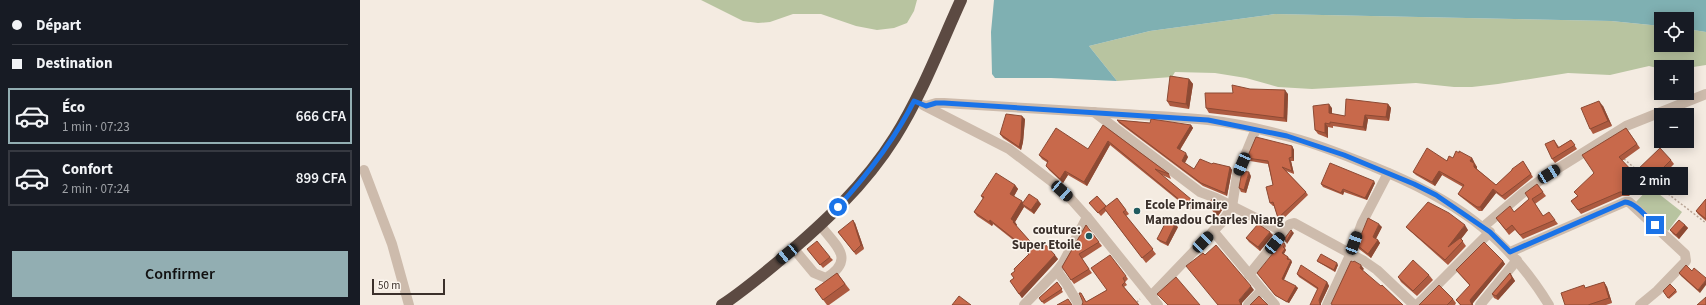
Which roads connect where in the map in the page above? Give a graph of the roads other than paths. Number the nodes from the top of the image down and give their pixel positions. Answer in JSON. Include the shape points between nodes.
{"nodes":[{"id":1,"x":961,"y":0,"type":"edge"},
{"id":2,"x":1706,"y":94,"type":"edge"},
{"id":3,"x":914,"y":101,"type":"junction"},
{"id":4,"x":926,"y":106,"type":"junction"},
{"id":5,"x":1093,"y":112,"type":"junction"},
{"id":6,"x":1256,"y":129,"type":"junction"},
{"id":7,"x":364,"y":170,"type":"dead end"},
{"id":8,"x":1388,"y":173,"type":"junction"},
{"id":9,"x":1232,"y":207,"type":"junction"},
{"id":10,"x":1087,"y":217,"type":"junction"},
{"id":11,"x":820,"y":225,"type":"junction"},
{"id":12,"x":1486,"y":229,"type":"junction"},
{"id":13,"x":1213,"y":231,"type":"junction"},
{"id":14,"x":1284,"y":232,"type":"junction"},
{"id":15,"x":794,"y":249,"type":"junction"},
{"id":16,"x":1351,"y":254,"type":"junction"},
{"id":17,"x":1514,"y":256,"type":"junction"},
{"id":18,"x":1057,"y":272,"type":"junction"},
{"id":19,"x":1249,"y":275,"type":"junction"},
{"id":20,"x":1262,"y":290,"type":"junction"},
{"id":21,"x":1151,"y":296,"type":"junction"},
{"id":22,"x":409,"y":305,"type":"edge"},
{"id":23,"x":723,"y":305,"type":"edge"},
{"id":24,"x":1024,"y":305,"type":"edge"},
{"id":25,"x":1079,"y":305,"type":"edge"},
{"id":26,"x":1158,"y":305,"type":"edge"},
{"id":27,"x":1248,"y":305,"type":"edge"},
{"id":28,"x":1275,"y":305,"type":"edge"},
{"id":29,"x":1327,"y":305,"type":"edge"},
{"id":30,"x":1415,"y":305,"type":"edge"},
{"id":31,"x":1480,"y":305,"type":"edge"},
{"id":32,"x":1549,"y":305,"type":"edge"},
{"id":33,"x":1640,"y":305,"type":"edge"}],
"edges":[{"from":1,"to":3,"type":"highway"},
{"from":2,"to":12,"type":"street","via":[[1626,126],[1524,192]]},
{"from":3,"to":4,"type":"street"},
{"from":3,"to":11,"type":"highway","via":[[906,119],[883,155],[858,186]]},
{"from":4,"to":5,"type":"street","via":[[944,103]]},
{"from":4,"to":10,"type":"street","via":[[1009,149],[1054,184]]},
{"from":5,"to":6,"type":"street","via":[[1208,120]]},
{"from":5,"to":9,"type":"street","via":[[1200,192]]},
{"from":6,"to":8,"type":"street","via":[[1287,136],[1344,155]]},
{"from":6,"to":9,"type":"street","via":[[1237,175]]},
{"from":7,"to":22,"type":"street","via":[[392,244]]},
{"from":8,"to":12,"type":"street","via":[[1436,195]]},
{"from":8,"to":16,"type":"street","via":[[1362,223]]},
{"from":9,"to":13,"type":"street","via":[[1227,217]]},
{"from":9,"to":14,"type":"street"},
{"from":10,"to":18,"type":"street"},
{"from":10,"to":21,"type":"street"},
{"from":11,"to":15,"type":"highway"},
{"from":11,"to":15,"type":"street","via":[[843,258],[835,272],[826,278],[814,273]]},
{"from":12,"to":17,"type":"street"},
{"from":12,"to":30,"type":"street"},
{"from":13,"to":19,"type":"street"},
{"from":13,"to":21,"type":"street"},
{"from":14,"to":16,"type":"street","via":[[1294,223]]},
{"from":14,"to":19,"type":"street"},
{"from":15,"to":23,"type":"highway"},
{"from":16,"to":29,"type":"street"},
{"from":16,"to":30,"type":"street","via":[[1377,270]]},
{"from":17,"to":31,"type":"street"},
{"from":17,"to":32,"type":"street"},
{"from":17,"to":33,"type":"street","via":[[1629,202],[1687,258],[1657,291]]},
{"from":18,"to":24,"type":"street"},
{"from":18,"to":25,"type":"street"},
{"from":19,"to":20,"type":"street"},
{"from":20,"to":27,"type":"street"},
{"from":20,"to":28,"type":"street"},
{"from":21,"to":26,"type":"street"}]}
